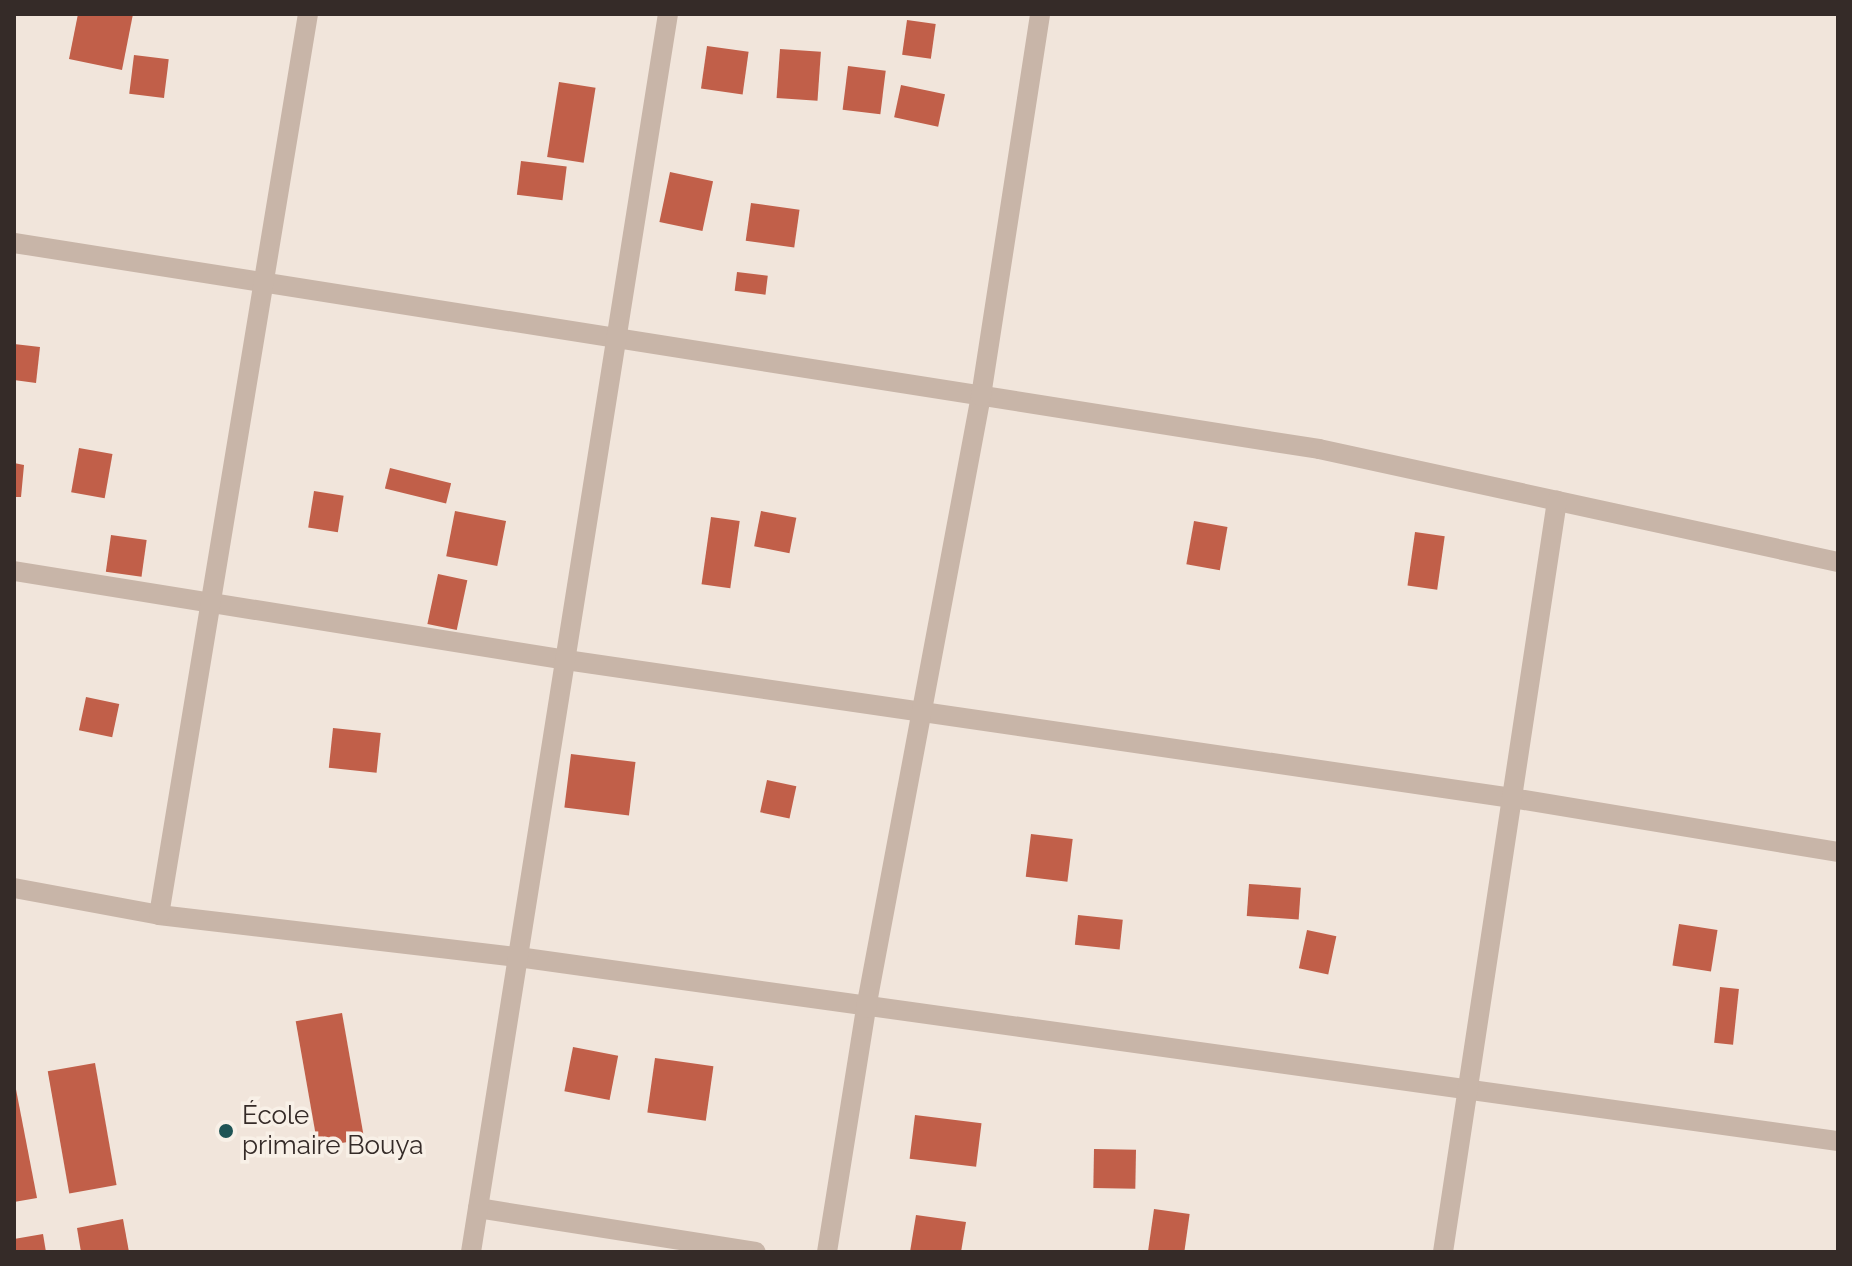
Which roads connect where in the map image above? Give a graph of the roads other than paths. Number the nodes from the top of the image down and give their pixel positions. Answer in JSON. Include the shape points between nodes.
{"nodes":[{"id":1,"x":308,"y":14,"type":"edge"},
{"id":2,"x":668,"y":14,"type":"edge"},
{"id":3,"x":1040,"y":14,"type":"edge"},
{"id":4,"x":14,"y":243,"type":"edge"},
{"id":5,"x":266,"y":283,"type":"junction"},
{"id":6,"x":617,"y":338,"type":"junction"},
{"id":7,"x":981,"y":396,"type":"junction"},
{"id":8,"x":1557,"y":501,"type":"junction"},
{"id":9,"x":1838,"y":562,"type":"edge"},
{"id":10,"x":14,"y":571,"type":"edge"},
{"id":11,"x":212,"y":604,"type":"junction"},
{"id":12,"x":566,"y":660,"type":"junction"},
{"id":13,"x":922,"y":713,"type":"junction"},
{"id":14,"x":1512,"y":798,"type":"junction"},
{"id":15,"x":1838,"y":852,"type":"edge"},
{"id":16,"x":14,"y":888,"type":"edge"},
{"id":17,"x":159,"y":915,"type":"junction"},
{"id":18,"x":518,"y":957,"type":"junction"},
{"id":19,"x":866,"y":1008,"type":"junction"},
{"id":20,"x":1468,"y":1090,"type":"junction"},
{"id":21,"x":1838,"y":1141,"type":"edge"},
{"id":22,"x":478,"y":1208,"type":"junction"},
{"id":23,"x":471,"y":1252,"type":"edge"},
{"id":24,"x":756,"y":1252,"type":"edge"},
{"id":25,"x":827,"y":1252,"type":"edge"},
{"id":26,"x":1443,"y":1252,"type":"edge"}],
"edges":[{"from":1,"to":5,"type":"street"},
{"from":2,"to":6,"type":"street"},
{"from":3,"to":7,"type":"street"},
{"from":4,"to":5,"type":"street"},
{"from":5,"to":6,"type":"street"},
{"from":5,"to":11,"type":"street"},
{"from":6,"to":7,"type":"street"},
{"from":6,"to":12,"type":"street"},
{"from":7,"to":8,"type":"street","via":[[1319,449]]},
{"from":7,"to":13,"type":"street"},
{"from":8,"to":9,"type":"street"},
{"from":8,"to":14,"type":"street"},
{"from":10,"to":11,"type":"street"},
{"from":11,"to":12,"type":"street"},
{"from":11,"to":17,"type":"street"},
{"from":12,"to":13,"type":"street"},
{"from":12,"to":18,"type":"street"},
{"from":13,"to":14,"type":"street"},
{"from":13,"to":19,"type":"street"},
{"from":14,"to":15,"type":"street"},
{"from":14,"to":20,"type":"street"},
{"from":16,"to":17,"type":"street"},
{"from":17,"to":18,"type":"street"},
{"from":18,"to":19,"type":"street"},
{"from":18,"to":22,"type":"street"},
{"from":19,"to":20,"type":"street"},
{"from":19,"to":25,"type":"street"},
{"from":20,"to":21,"type":"street"},
{"from":20,"to":26,"type":"street"},
{"from":22,"to":23,"type":"street"},
{"from":22,"to":24,"type":"street"}]}
